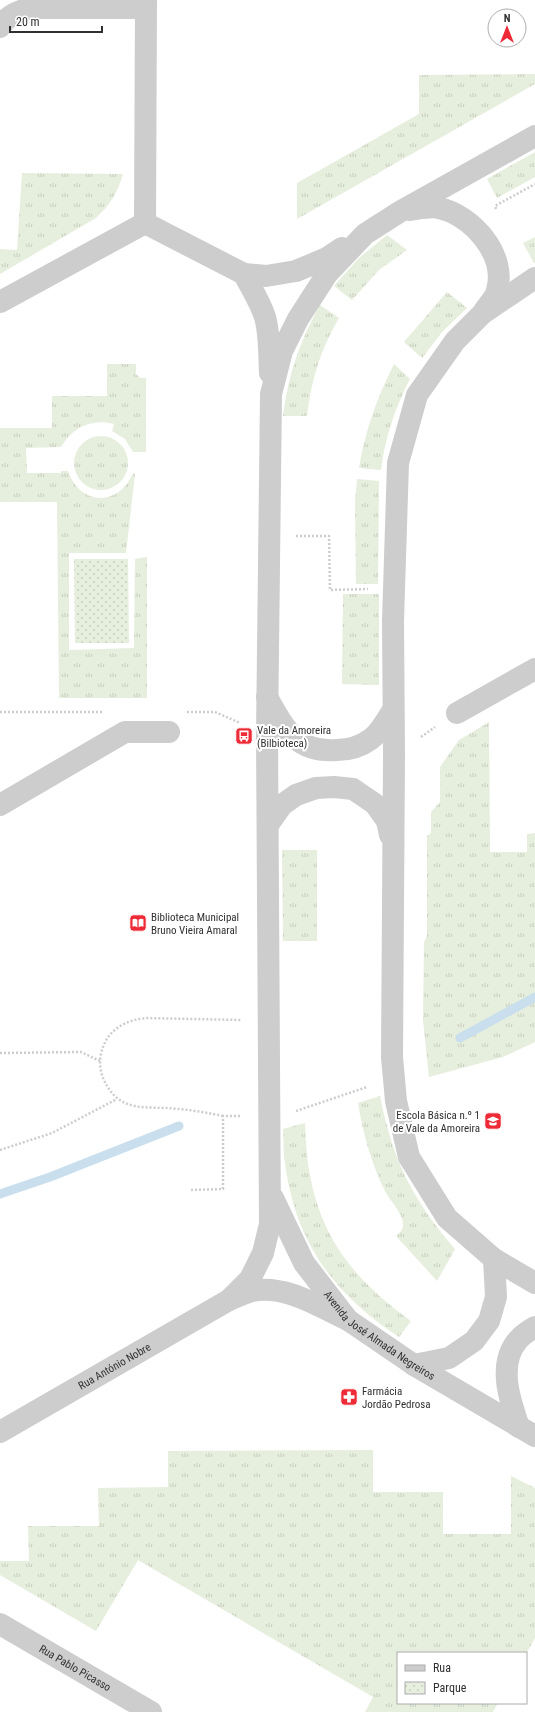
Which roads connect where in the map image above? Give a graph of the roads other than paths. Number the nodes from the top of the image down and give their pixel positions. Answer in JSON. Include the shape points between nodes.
{"nodes":[{"id":1,"x":146,"y":4,"type":"edge"},
{"id":2,"x":0,"y":27,"type":"edge"},
{"id":3,"x":535,"y":136,"type":"edge"},
{"id":4,"x":401,"y":211,"type":"junction"},
{"id":5,"x":145,"y":222,"type":"junction"},
{"id":6,"x":365,"y":234,"type":"junction"},
{"id":7,"x":244,"y":274,"type":"junction"},
{"id":8,"x":535,"y":278,"type":"edge"},
{"id":9,"x":0,"y":302,"type":"edge"},
{"id":10,"x":483,"y":313,"type":"junction"},
{"id":11,"x":271,"y":394,"type":"junction"},
{"id":12,"x":535,"y":669,"type":"edge"},
{"id":13,"x":267,"y":697,"type":"junction"},
{"id":14,"x":393,"y":710,"type":"junction"},
{"id":15,"x":457,"y":713,"type":"road end"},
{"id":16,"x":169,"y":732,"type":"dead end"},
{"id":17,"x":0,"y":805,"type":"edge"},
{"id":18,"x":268,"y":825,"type":"junction"},
{"id":19,"x":393,"y":846,"type":"junction"},
{"id":20,"x":270,"y":1191,"type":"junction"},
{"id":21,"x":494,"y":1259,"type":"junction"},
{"id":22,"x":535,"y":1283,"type":"edge"},
{"id":23,"x":229,"y":1300,"type":"junction"},
{"id":24,"x":348,"y":1320,"type":"junction"},
{"id":25,"x":535,"y":1327,"type":"edge"},
{"id":26,"x":414,"y":1365,"type":"junction"},
{"id":27,"x":0,"y":1432,"type":"edge"},
{"id":28,"x":527,"y":1432,"type":"edge"},
{"id":29,"x":0,"y":1624,"type":"edge"},
{"id":30,"x":151,"y":1712,"type":"edge"}],
"edges":[{"from":1,"to":2,"type":"street","via":[[31,8],[17,11]]},
{"from":1,"to":5,"type":"street"},
{"from":3,"to":4,"type":"street"},
{"from":4,"to":6,"type":"street"},
{"from":4,"to":10,"type":"street","via":[[439,208],[464,218],[487,241],[498,266],[497,290]]},
{"from":5,"to":7,"type":"street"},
{"from":5,"to":9,"type":"street"},
{"from":6,"to":7,"type":"street","via":[[327,258],[296,271],[266,276]]},
{"from":6,"to":11,"type":"street","via":[[327,274],[298,319],[282,351]]},
{"from":7,"to":11,"type":"street","via":[[265,317],[269,338]]},
{"from":8,"to":10,"type":"street"},
{"from":10,"to":14,"type":"street","via":[[455,341],[417,395],[398,463]]},
{"from":11,"to":13,"type":"street"},
{"from":12,"to":15,"type":"street"},
{"from":13,"to":14,"type":"street","via":[[295,739],[307,747],[326,751],[353,749],[372,739]]},
{"from":13,"to":18,"type":"street"},
{"from":14,"to":19,"type":"street"},
{"from":16,"to":17,"type":"street","via":[[125,732]]},
{"from":18,"to":19,"type":"street","via":[[282,805],[296,795],[316,788],[353,789],[375,804],[387,821]]},
{"from":18,"to":20,"type":"street"},
{"from":19,"to":21,"type":"street","via":[[392,1057],[396,1101],[409,1157],[447,1218]]},
{"from":20,"to":23,"type":"street","via":[[270,1224],[263,1253],[250,1279]]},
{"from":20,"to":24,"type":"street","name":"Avenida José Almada Negreiros","via":[[304,1262]]},
{"from":21,"to":22,"type":"street"},
{"from":21,"to":26,"type":"street","via":[[496,1297],[489,1321],[478,1336],[449,1358]]},
{"from":23,"to":24,"type":"street","via":[[253,1291],[276,1291],[300,1297]]},
{"from":23,"to":27,"type":"street","name":"Rua António Nobre"},
{"from":24,"to":26,"type":"street","name":"Avenida José Almada Negreiros"},
{"from":25,"to":28,"type":"street","via":[[517,1340],[509,1356],[506,1377],[510,1402]]},
{"from":26,"to":28,"type":"street","name":"Avenida José Almada Negreiros"},
{"from":29,"to":30,"type":"street","name":"Rua Pablo Picasso"}]}
